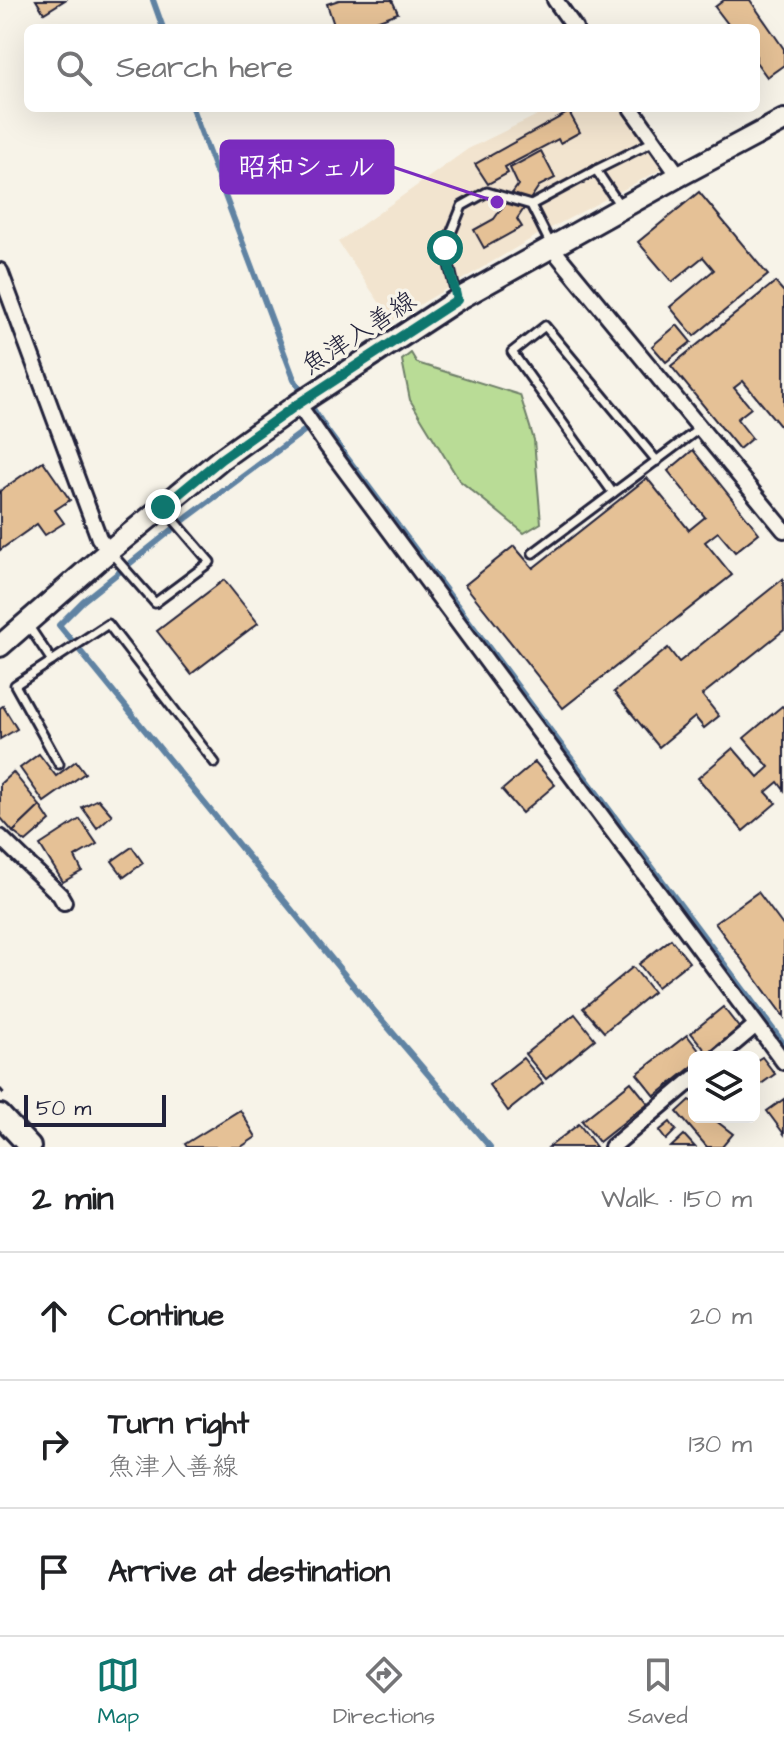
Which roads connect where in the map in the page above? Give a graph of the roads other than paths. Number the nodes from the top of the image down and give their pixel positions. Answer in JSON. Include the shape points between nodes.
{"nodes":[{"id":1,"x":555,"y":0,"type":"edge"},
{"id":2,"x":572,"y":24,"type":"edge"},
{"id":3,"x":634,"y":112,"type":"edge"},
{"id":4,"x":784,"y":120,"type":"edge"},
{"id":5,"x":654,"y":141,"type":"junction"},
{"id":6,"x":596,"y":170,"type":"junction"},
{"id":7,"x":679,"y":176,"type":"junction"},
{"id":8,"x":531,"y":205,"type":"junction"},
{"id":9,"x":622,"y":208,"type":"junction"},
{"id":10,"x":552,"y":248,"type":"junction"},
{"id":11,"x":0,"y":271,"type":"edge"},
{"id":12,"x":457,"y":300,"type":"junction"},
{"id":13,"x":298,"y":404,"type":"junction"},
{"id":14,"x":700,"y":428,"type":"junction"},
{"id":15,"x":657,"y":461,"type":"junction"},
{"id":16,"x":613,"y":493,"type":"junction"},
{"id":17,"x":163,"y":507,"type":"junction"},
{"id":18,"x":784,"y":530,"type":"edge"},
{"id":19,"x":109,"y":551,"type":"junction"},
{"id":20,"x":533,"y":553,"type":"dead end"},
{"id":21,"x":27,"y":623,"type":"junction"},
{"id":22,"x":0,"y":646,"type":"edge"},
{"id":23,"x":52,"y":661,"type":"junction"},
{"id":24,"x":215,"y":763,"type":"dead end"},
{"id":25,"x":59,"y":764,"type":"dead end"},
{"id":26,"x":0,"y":837,"type":"edge"},
{"id":27,"x":64,"y":902,"type":"dead end"},
{"id":28,"x":756,"y":1025,"type":"junction"},
{"id":29,"x":725,"y":1051,"type":"edge"},
{"id":30,"x":784,"y":1062,"type":"edge"},
{"id":31,"x":688,"y":1083,"type":"edge"},
{"id":32,"x":0,"y":1115,"type":"edge"},
{"id":33,"x":30,"y":1147,"type":"edge"},
{"id":34,"x":612,"y":1147,"type":"edge"}],
"edges":[{"from":1,"to":2,"type":"street"},
{"from":3,"to":5,"type":"street"},
{"from":4,"to":7,"type":"main road","name":"魚津入善線"},
{"from":5,"to":6,"type":"lane"},
{"from":5,"to":7,"type":"street"},
{"from":6,"to":8,"type":"lane"},
{"from":6,"to":9,"type":"lane"},
{"from":7,"to":9,"type":"main road","name":"魚津入善線"},
{"from":8,"to":10,"type":"lane"},
{"from":8,"to":12,"type":"lane","via":[[487,192],[462,206],[445,248]]},
{"from":9,"to":10,"type":"main road","name":"魚津入善線"},
{"from":10,"to":12,"type":"main road","name":"魚津入善線"},
{"from":10,"to":14,"type":"street"},
{"from":11,"to":19,"type":"street","via":[[99,538]]},
{"from":12,"to":13,"type":"main road","name":"魚津入善線"},
{"from":13,"to":17,"type":"main road","name":"魚津入善線"},
{"from":13,"to":28,"type":"street"},
{"from":14,"to":15,"type":"lane"},
{"from":14,"to":18,"type":"street"},
{"from":15,"to":16,"type":"lane"},
{"from":15,"to":16,"type":"lane","via":[[545,326],[512,352]]},
{"from":16,"to":20,"type":"lane"},
{"from":17,"to":19,"type":"main road","name":"魚津入善線"},
{"from":17,"to":19,"type":"lane","via":[[210,562],[155,603]]},
{"from":19,"to":21,"type":"main road","name":"魚津入善線"},
{"from":21,"to":22,"type":"main road","name":"魚津入善線"},
{"from":21,"to":23,"type":"lane"},
{"from":23,"to":24,"type":"lane","via":[[108,624]]},
{"from":23,"to":25,"type":"lane","via":[[15,685]]},
{"from":26,"to":27,"type":"street"},
{"from":28,"to":29,"type":"street"},
{"from":28,"to":30,"type":"street"},
{"from":31,"to":34,"type":"street"},
{"from":32,"to":33,"type":"main road"}]}
